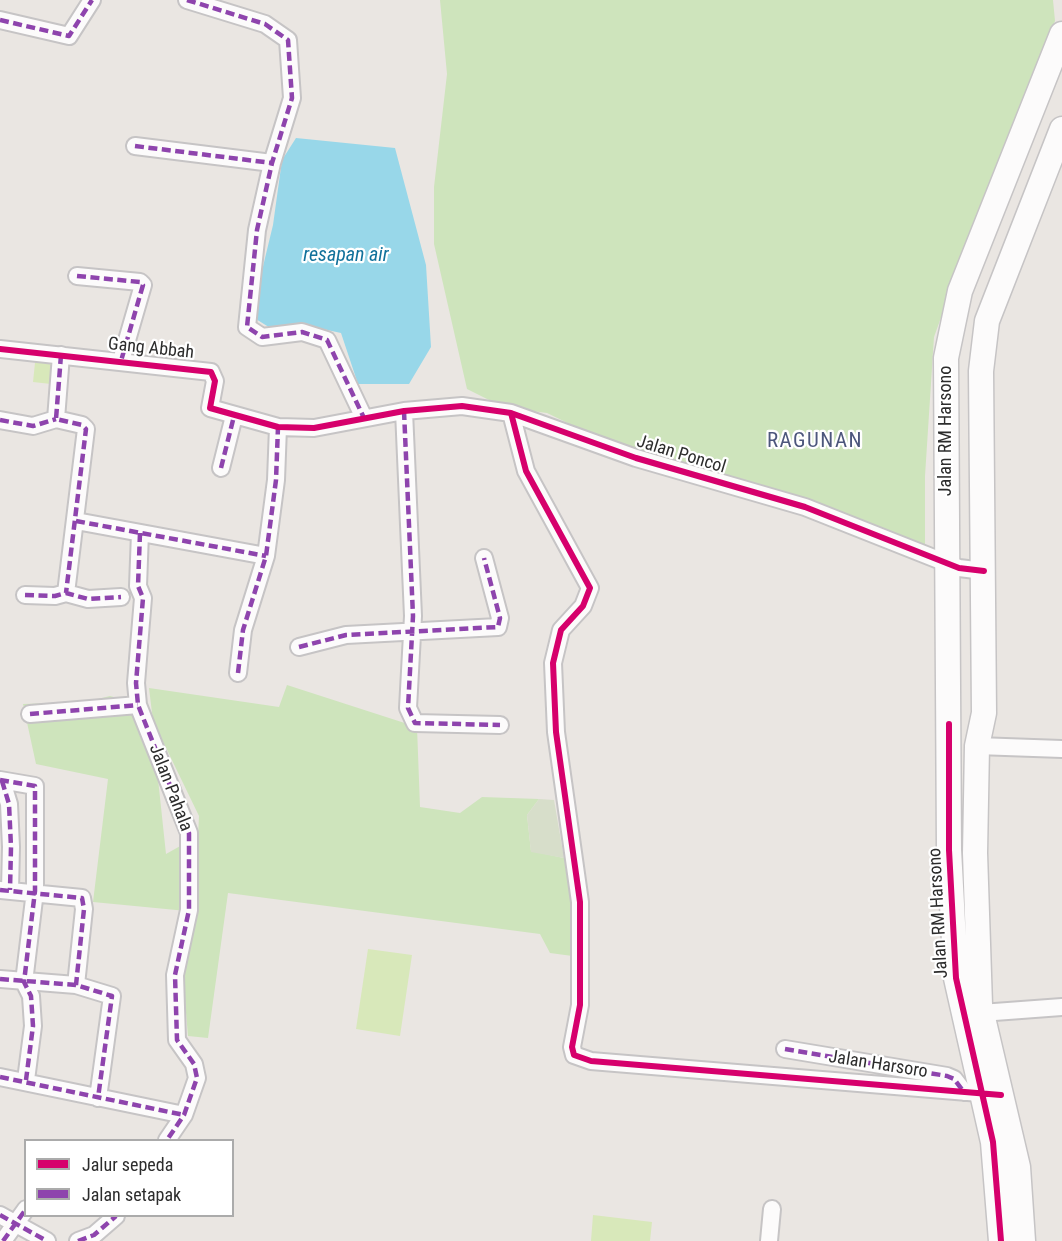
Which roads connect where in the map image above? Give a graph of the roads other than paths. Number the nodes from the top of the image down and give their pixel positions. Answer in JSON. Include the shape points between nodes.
{"nodes":[{"id":1,"x":92,"y":0,"type":"edge"},
{"id":2,"x":187,"y":0,"type":"edge"},
{"id":3,"x":0,"y":20,"type":"edge"},
{"id":4,"x":1062,"y":34,"type":"edge"},
{"id":5,"x":1062,"y":129,"type":"edge"},
{"id":6,"x":135,"y":146,"type":"dead end"},
{"id":7,"x":272,"y":163,"type":"junction"},
{"id":8,"x":77,"y":276,"type":"dead end"},
{"id":9,"x":0,"y":349,"type":"edge"},
{"id":10,"x":62,"y":355,"type":"junction"},
{"id":11,"x":121,"y":361,"type":"junction"},
{"id":12,"x":404,"y":411,"type":"junction"},
{"id":13,"x":511,"y":413,"type":"junction"},
{"id":14,"x":234,"y":416,"type":"junction"},
{"id":15,"x":364,"y":418,"type":"junction"},
{"id":16,"x":56,"y":419,"type":"junction"},
{"id":17,"x":0,"y":420,"type":"edge"},
{"id":18,"x":278,"y":427,"type":"junction"},
{"id":19,"x":221,"y":468,"type":"dead end"},
{"id":20,"x":76,"y":521,"type":"junction"},
{"id":21,"x":140,"y":533,"type":"junction"},
{"id":22,"x":266,"y":556,"type":"junction"},
{"id":23,"x":484,"y":558,"type":"dead end"},
{"id":24,"x":947,"y":563,"type":"junction"},
{"id":25,"x":984,"y":571,"type":"junction"},
{"id":26,"x":66,"y":594,"type":"junction"},
{"id":27,"x":25,"y":595,"type":"dead end"},
{"id":28,"x":121,"y":597,"type":"dead end"},
{"id":29,"x":413,"y":632,"type":"junction"},
{"id":30,"x":299,"y":647,"type":"dead end"},
{"id":31,"x":238,"y":673,"type":"dead end"},
{"id":32,"x":138,"y":705,"type":"junction"},
{"id":33,"x":30,"y":714,"type":"dead end"},
{"id":34,"x":500,"y":725,"type":"dead end"},
{"id":35,"x":977,"y":746,"type":"junction"},
{"id":36,"x":1062,"y":749,"type":"edge"},
{"id":37,"x":1,"y":780,"type":"edge"},
{"id":38,"x":5,"y":890,"type":"edge"},
{"id":39,"x":35,"y":891,"type":"junction"},
{"id":40,"x":0,"y":979,"type":"edge"},
{"id":41,"x":24,"y":982,"type":"junction"},
{"id":42,"x":76,"y":985,"type":"junction"},
{"id":43,"x":1062,"y":1007,"type":"edge"},
{"id":44,"x":981,"y":1013,"type":"junction"},
{"id":45,"x":785,"y":1049,"type":"dead end"},
{"id":46,"x":0,"y":1077,"type":"edge"},
{"id":47,"x":26,"y":1080,"type":"junction"},
{"id":48,"x":982,"y":1093,"type":"junction"},
{"id":49,"x":98,"y":1098,"type":"junction"},
{"id":50,"x":184,"y":1115,"type":"junction"},
{"id":51,"x":168,"y":1139,"type":"edge"},
{"id":52,"x":772,"y":1209,"type":"dead end"},
{"id":53,"x":0,"y":1215,"type":"edge"},
{"id":54,"x":21,"y":1216,"type":"edge"},
{"id":55,"x":114,"y":1217,"type":"edge"},
{"id":56,"x":3,"y":1241,"type":"edge"},
{"id":57,"x":47,"y":1241,"type":"edge"},
{"id":58,"x":78,"y":1241,"type":"edge"},
{"id":59,"x":769,"y":1241,"type":"edge"},
{"id":60,"x":1001,"y":1241,"type":"edge"},
{"id":61,"x":1023,"y":1241,"type":"edge"}],
"edges":[{"from":1,"to":3,"type":"street","via":[[69,36]]},
{"from":2,"to":7,"type":"street","via":[[265,24],[288,40],[292,98]]},
{"from":4,"to":24,"type":"main road","name":"Jalan RM Harsono","via":[[953,313],[946,358]]},
{"from":5,"to":25,"type":"main road","name":"Jalan RM Harsono","via":[[983,335]]},
{"from":6,"to":7,"type":"street"},
{"from":7,"to":15,"type":"street","via":[[257,230],[247,327],[262,337],[302,332],[327,340]]},
{"from":8,"to":11,"type":"street","via":[[143,285]]},
{"from":9,"to":10,"type":"street","name":"Gang Abbah"},
{"from":10,"to":11,"type":"street","name":"Gang Abbah"},
{"from":10,"to":16,"type":"street"},
{"from":11,"to":14,"type":"street","name":"Gang Abbah","via":[[211,372],[215,381],[210,408]]},
{"from":12,"to":13,"type":"street","name":"Jalan Poncol","via":[[462,406]]},
{"from":12,"to":15,"type":"street","name":"Jalan Poncol"},
{"from":12,"to":29,"type":"street"},
{"from":13,"to":24,"type":"street","name":"Jalan Poncol","via":[[636,458],[805,507]]},
{"from":13,"to":48,"type":"street","via":[[526,471],[590,588],[583,606],[561,630],[553,663],[556,732],[580,902],[580,1005],[574,1055],[591,1060]]},
{"from":14,"to":18,"type":"street","name":"Gang Abbah"},
{"from":14,"to":19,"type":"street"},
{"from":15,"to":18,"type":"street","name":"Gang Abbah","via":[[314,428]]},
{"from":16,"to":17,"type":"street","via":[[33,426]]},
{"from":16,"to":20,"type":"street","via":[[86,429]]},
{"from":18,"to":22,"type":"street"},
{"from":20,"to":21,"type":"street"},
{"from":20,"to":26,"type":"street"},
{"from":21,"to":22,"type":"street"},
{"from":21,"to":32,"type":"street","name":"Jalan Pahala","via":[[138,586],[143,598],[136,683]]},
{"from":22,"to":31,"type":"street","via":[[243,630]]},
{"from":23,"to":29,"type":"street","via":[[500,618],[498,627]]},
{"from":24,"to":25,"type":"street","name":"Jalan Poncol"},
{"from":24,"to":48,"type":"main road","name":"Jalan RM Harsono","via":[[949,850],[956,978]]},
{"from":25,"to":35,"type":"main road","name":"Jalan RM Harsono","via":[[984,713]]},
{"from":26,"to":27,"type":"street"},
{"from":26,"to":28,"type":"street","via":[[88,599]]},
{"from":29,"to":30,"type":"street","via":[[346,635]]},
{"from":29,"to":34,"type":"street","via":[[408,708],[415,723]]},
{"from":32,"to":33,"type":"street"},
{"from":32,"to":50,"type":"street","name":"Jalan Pahala","via":[[189,833],[189,910],[175,975],[177,1040],[194,1064],[197,1078]]},
{"from":35,"to":36,"type":"street"},
{"from":35,"to":44,"type":"main road","name":"Jalan RM Harsono","via":[[975,853]]},
{"from":37,"to":38,"type":"street","via":[[9,804],[12,847]]},
{"from":37,"to":39,"type":"street","via":[[35,786]]},
{"from":38,"to":39,"type":"street"},
{"from":39,"to":41,"type":"street"},
{"from":39,"to":42,"type":"street","via":[[84,900]]},
{"from":40,"to":41,"type":"street"},
{"from":41,"to":42,"type":"street"},
{"from":41,"to":47,"type":"street","via":[[31,996],[33,1026]]},
{"from":42,"to":49,"type":"street","via":[[112,996]]},
{"from":43,"to":44,"type":"street"},
{"from":44,"to":48,"type":"main road","name":"Jalan RM Harsono"},
{"from":45,"to":48,"type":"street","name":"Jalan Harsoro","via":[[947,1076]]},
{"from":46,"to":47,"type":"street"},
{"from":47,"to":49,"type":"street"},
{"from":48,"to":60,"type":"main road","name":"Jalan RM Harsono","via":[[993,1142]]},
{"from":48,"to":61,"type":"main road","name":"Jalan RM Harsono","via":[[1018,1167]]},
{"from":49,"to":50,"type":"street"},
{"from":50,"to":51,"type":"street","name":"Jalan Pahala"},
{"from":52,"to":59,"type":"street"},
{"from":53,"to":54,"type":"street"},
{"from":54,"to":56,"type":"street"},
{"from":54,"to":57,"type":"street"},
{"from":55,"to":58,"type":"street","via":[[94,1235]]}]}
